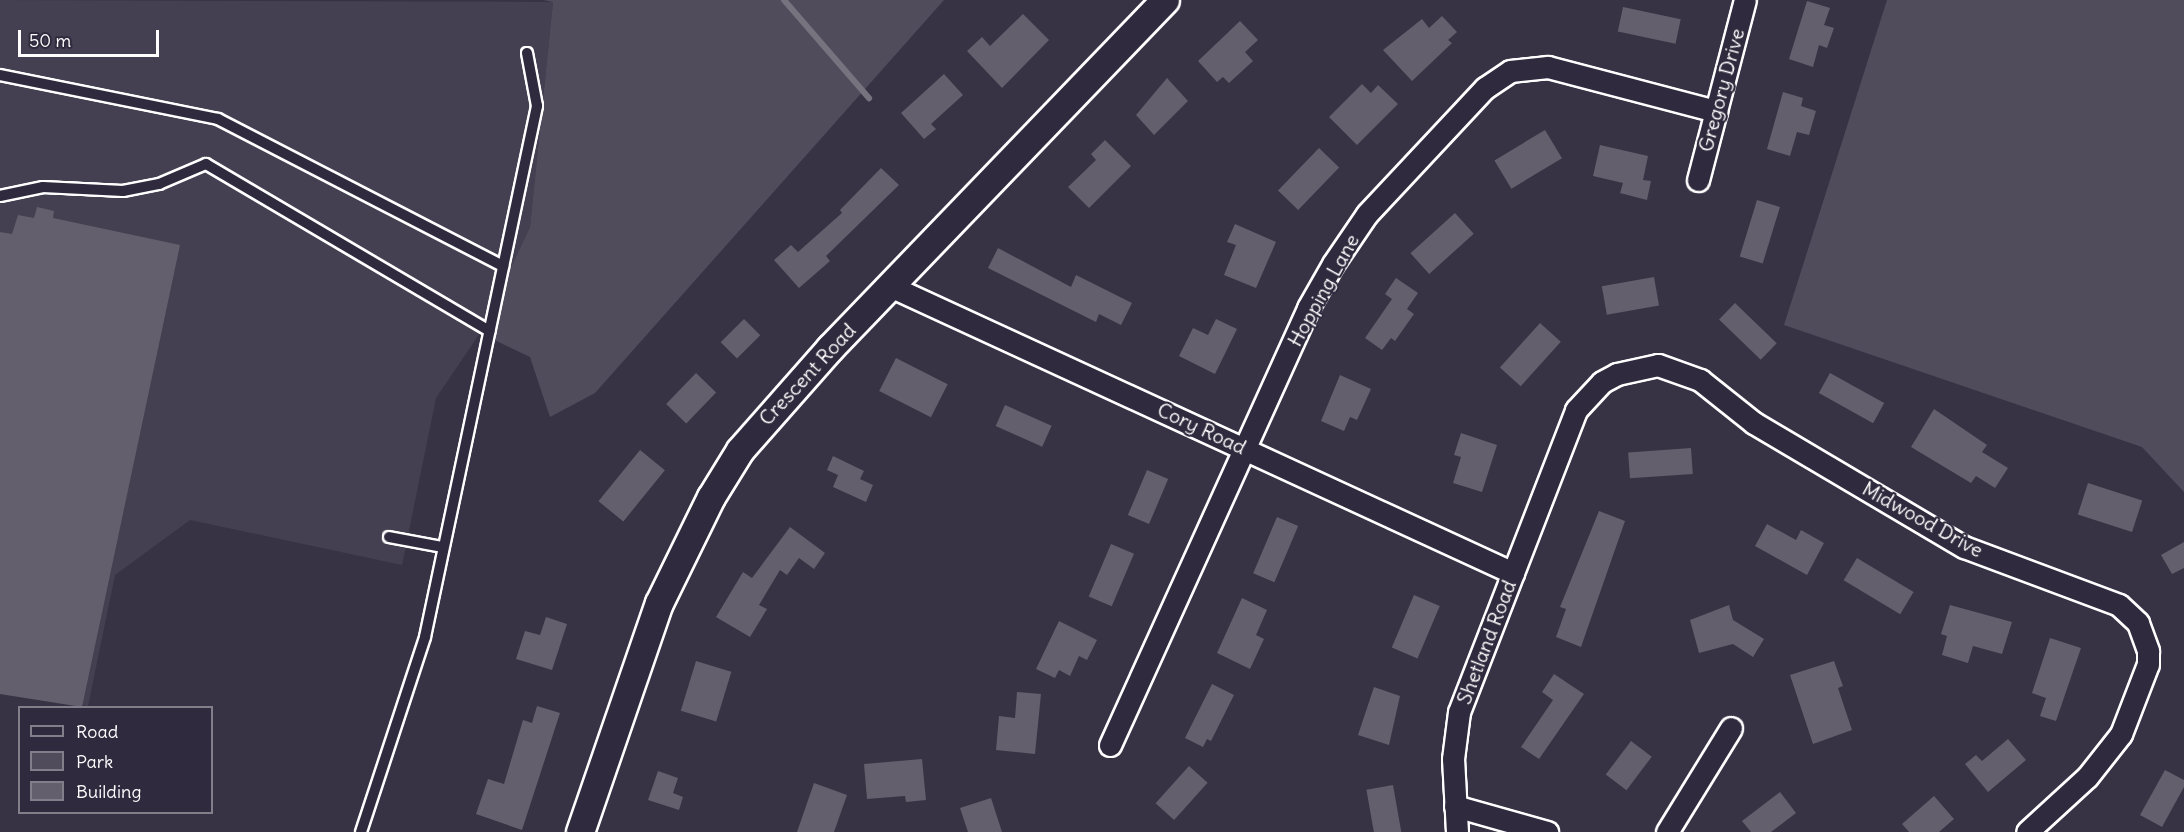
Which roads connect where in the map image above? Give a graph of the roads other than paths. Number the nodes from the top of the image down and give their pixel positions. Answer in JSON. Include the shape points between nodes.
{"nodes":[{"id":1,"x":1166,"y":0,"type":"edge"},
{"id":2,"x":1745,"y":0,"type":"edge"},
{"id":3,"x":527,"y":53,"type":"dead end"},
{"id":4,"x":0,"y":75,"type":"edge"},
{"id":5,"x":1716,"y":111,"type":"junction"},
{"id":6,"x":1698,"y":180,"type":"dead end"},
{"id":7,"x":0,"y":196,"type":"edge"},
{"id":8,"x":503,"y":266,"type":"junction"},
{"id":9,"x":890,"y":286,"type":"junction"},
{"id":10,"x":489,"y":331,"type":"junction"},
{"id":11,"x":1244,"y":447,"type":"junction"},
{"id":12,"x":1557,"y":460,"type":"joint"},
{"id":13,"x":388,"y":537,"type":"dead end"},
{"id":14,"x":442,"y":547,"type":"junction"},
{"id":15,"x":1513,"y":573,"type":"junction"},
{"id":16,"x":1731,"y":728,"type":"dead end"},
{"id":17,"x":1110,"y":745,"type":"dead end"},
{"id":18,"x":1455,"y":806,"type":"junction"},
{"id":19,"x":361,"y":832,"type":"edge"},
{"id":20,"x":580,"y":832,"type":"edge"},
{"id":21,"x":1457,"y":832,"type":"edge"},
{"id":22,"x":1547,"y":832,"type":"edge"},
{"id":23,"x":1667,"y":832,"type":"edge"},
{"id":24,"x":2027,"y":832,"type":"edge"}],
"edges":[{"from":1,"to":9,"type":"street","name":"Crescent Road"},
{"from":2,"to":5,"type":"street","name":"Gregory Drive"},
{"from":3,"to":8,"type":"lane","via":[[537,106]]},
{"from":4,"to":8,"type":"lane","via":[[218,118]]},
{"from":5,"to":6,"type":"street","name":"Gregory Drive"},
{"from":5,"to":11,"type":"street","name":"Hopping Lane","via":[[1548,67],[1510,71],[1495,80],[1367,214],[1308,308]]},
{"from":7,"to":10,"type":"lane","via":[[43,187],[123,191],[159,184],[206,164]]},
{"from":8,"to":10,"type":"lane"},
{"from":9,"to":11,"type":"street","name":"Cory Road"},
{"from":9,"to":20,"type":"street","name":"Crescent Road","via":[[772,410],[711,496],[658,603]]},
{"from":10,"to":14,"type":"lane"},
{"from":11,"to":15,"type":"street","name":"Cory Road"},
{"from":11,"to":17,"type":"street","name":"Hopping Lane"},
{"from":12,"to":15,"type":"street","name":"Shetland Road"},
{"from":12,"to":24,"type":"street","name":"Midwood Drive","via":[[1576,410],[1602,382],[1637,367],[1658,365],[1681,370],[1700,380],[1754,423],[1964,547],[2126,611],[2138,623],[2148,651],[2144,680],[2132,712],[2121,734],[2087,777]]},
{"from":13,"to":14,"type":"lane"},
{"from":14,"to":19,"type":"lane","via":[[425,637]]},
{"from":15,"to":18,"type":"street","name":"Shetland Road","via":[[1459,712],[1454,737]]},
{"from":16,"to":23,"type":"street"},
{"from":18,"to":21,"type":"street","name":"Shetland Road"},
{"from":18,"to":22,"type":"street"}]}
